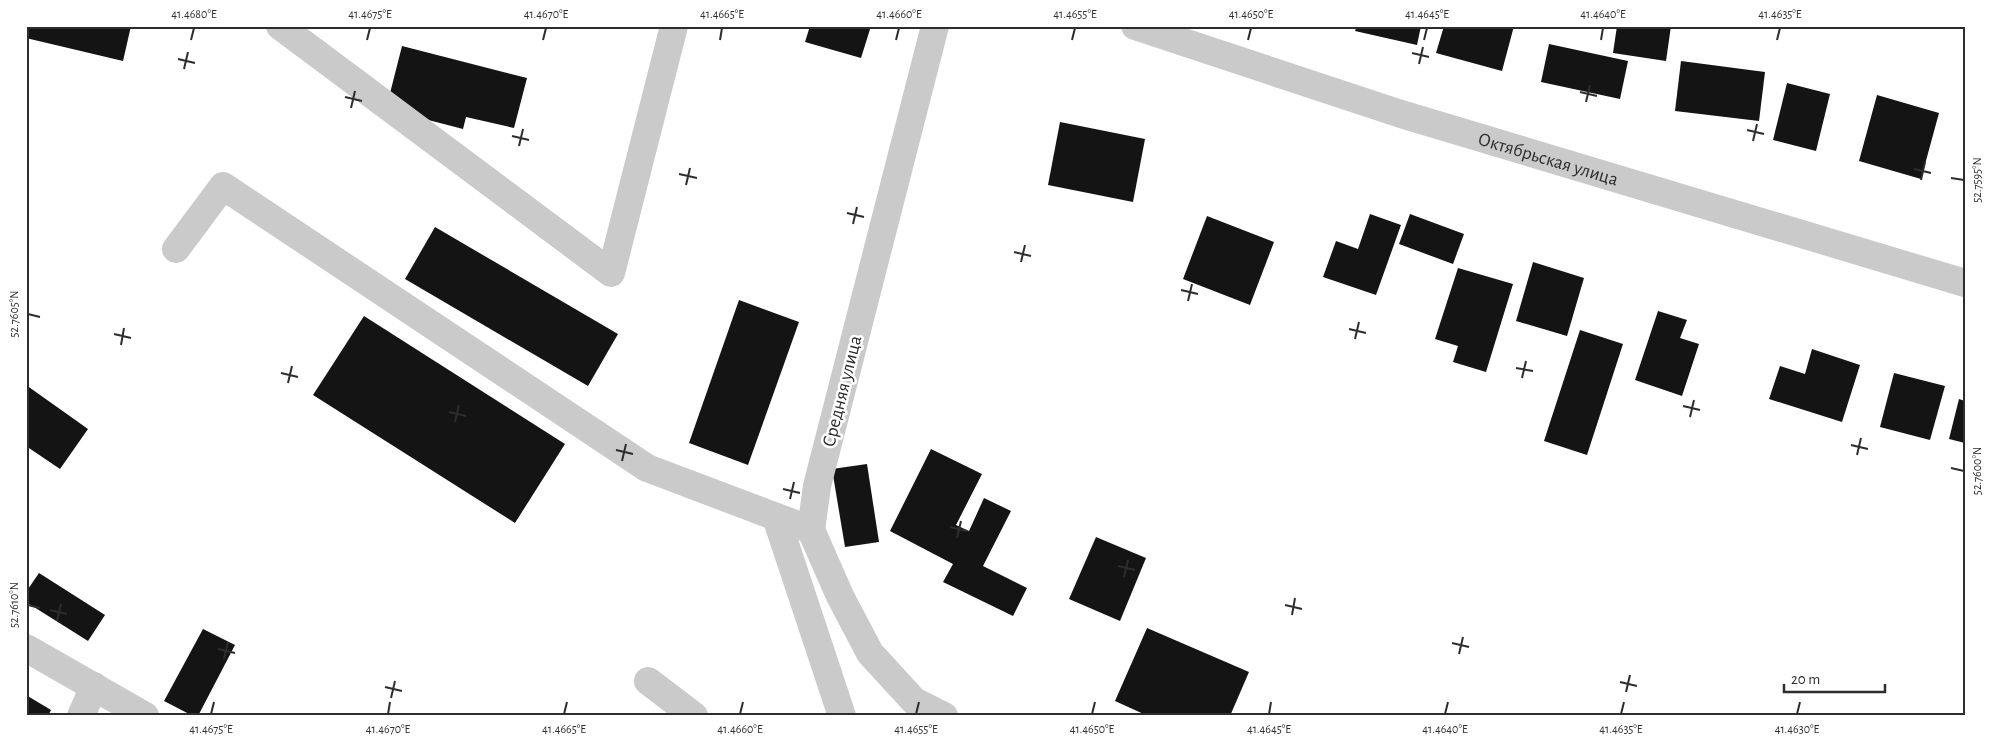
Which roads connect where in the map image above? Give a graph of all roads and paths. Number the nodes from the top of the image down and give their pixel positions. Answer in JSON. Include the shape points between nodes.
{"nodes":[{"id":1,"x":280,"y":26,"type":"edge"},
{"id":2,"x":674,"y":26,"type":"edge"},
{"id":3,"x":935,"y":26,"type":"edge"},
{"id":4,"x":1135,"y":26,"type":"edge"},
{"id":5,"x":176,"y":249,"type":"dead end"},
{"id":6,"x":1965,"y":283,"type":"edge"},
{"id":7,"x":776,"y":517,"type":"junction"},
{"id":8,"x":811,"y":530,"type":"junction"},
{"id":9,"x":26,"y":648,"type":"edge"},
{"id":10,"x":648,"y":681,"type":"dead end"},
{"id":11,"x":94,"y":686,"type":"junction"},
{"id":12,"x":81,"y":716,"type":"edge"},
{"id":13,"x":145,"y":716,"type":"edge"},
{"id":14,"x":694,"y":716,"type":"edge"},
{"id":15,"x":842,"y":716,"type":"edge"},
{"id":16,"x":944,"y":716,"type":"edge"}],
"edges":[{"from":1,"to":2,"type":"street","via":[[611,273]]},
{"from":3,"to":8,"type":"street","name":"Средняя улица","via":[[817,486]]},
{"from":4,"to":6,"type":"street","name":"Октябрьская улица","via":[[1401,114]]},
{"from":5,"to":7,"type":"street","via":[[223,186],[647,468]]},
{"from":7,"to":8,"type":"street"},
{"from":7,"to":15,"type":"street"},
{"from":8,"to":16,"type":"street","via":[[870,653],[914,701]]},
{"from":9,"to":11,"type":"street"},
{"from":10,"to":14,"type":"street"},
{"from":11,"to":12,"type":"street"},
{"from":11,"to":13,"type":"street"}]}
